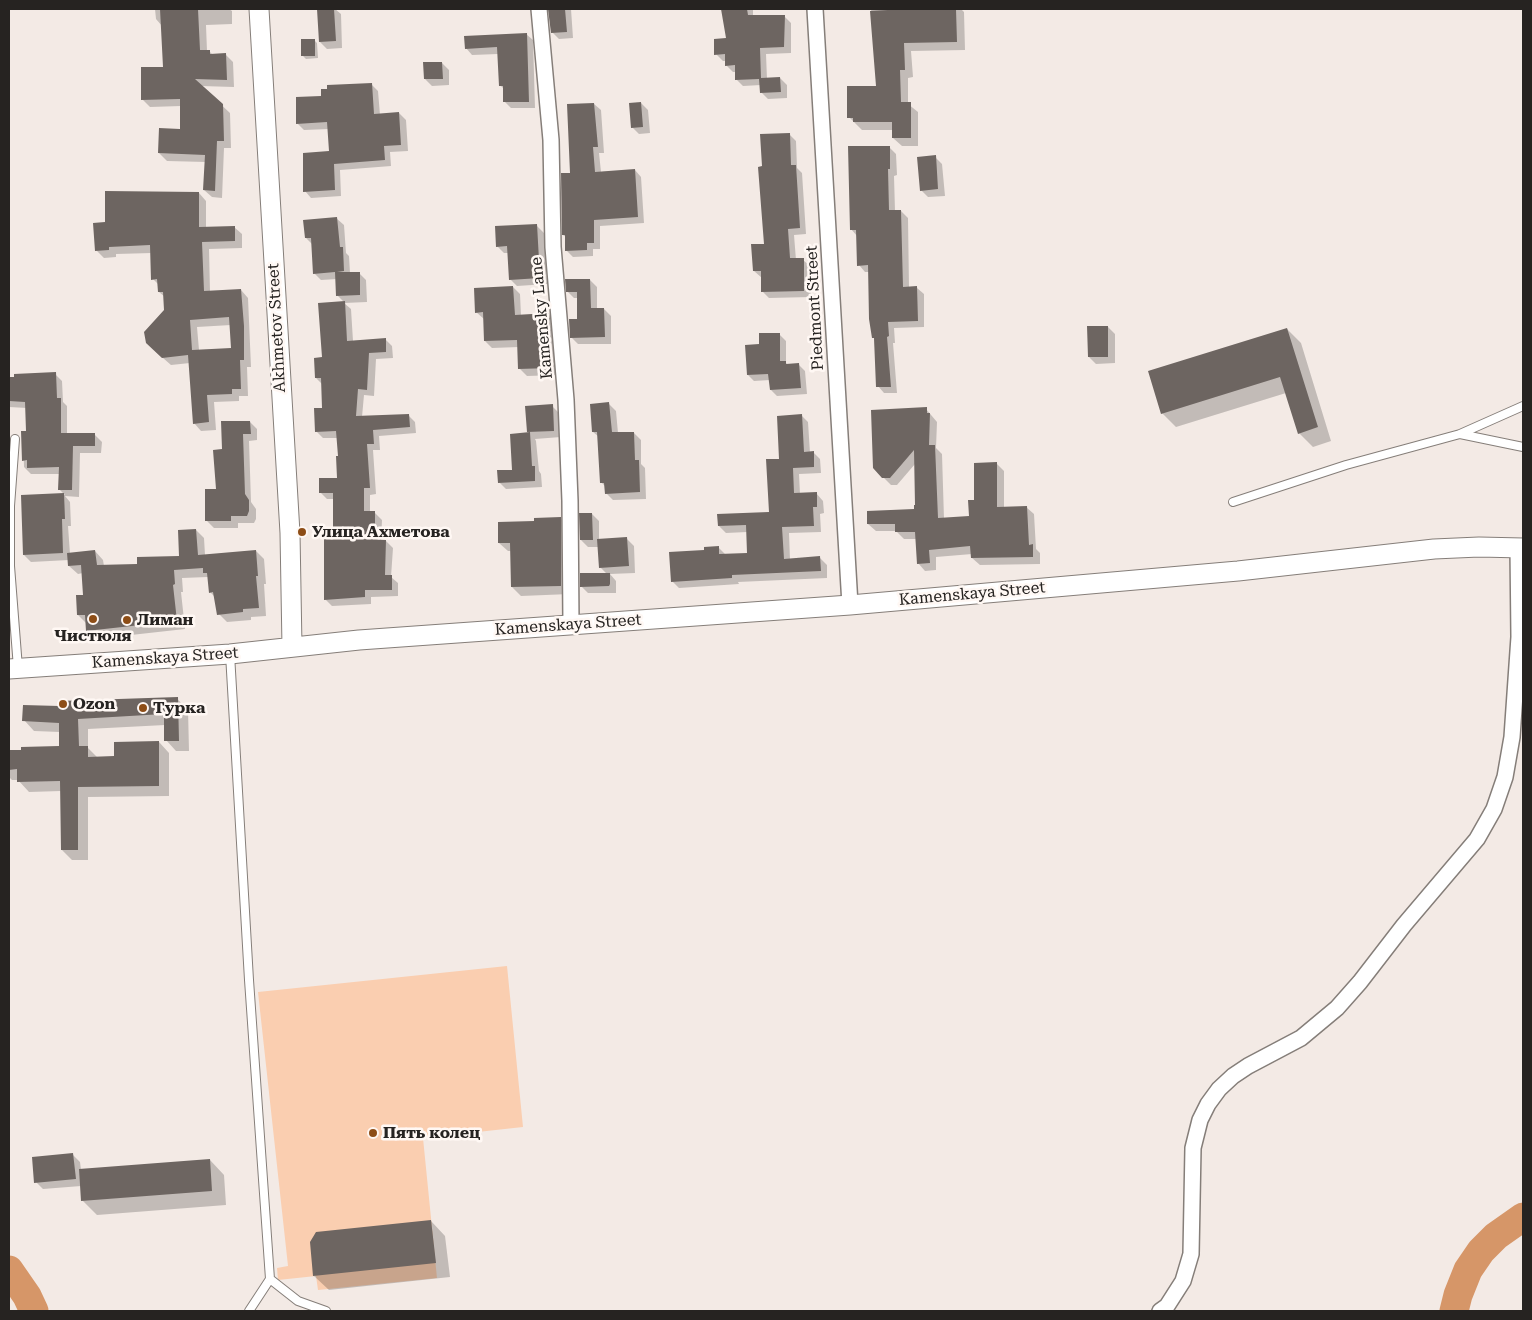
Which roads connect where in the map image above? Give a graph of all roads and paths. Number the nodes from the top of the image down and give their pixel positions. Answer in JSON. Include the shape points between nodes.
{"nodes":[{"id":1,"x":259,"y":9,"type":"edge"},
{"id":2,"x":539,"y":9,"type":"edge"},
{"id":3,"x":815,"y":9,"type":"edge"},
{"id":4,"x":1523,"y":406,"type":"edge"},
{"id":5,"x":1460,"y":434,"type":"junction"},
{"id":6,"x":14,"y":440,"type":"dead end"},
{"id":7,"x":1523,"y":447,"type":"edge"},
{"id":8,"x":1233,"y":502,"type":"dead end"},
{"id":9,"x":1521,"y":548,"type":"edge"},
{"id":10,"x":850,"y":605,"type":"junction"},
{"id":11,"x":571,"y":625,"type":"junction"},
{"id":12,"x":292,"y":647,"type":"junction"},
{"id":13,"x":230,"y":654,"type":"junction"},
{"id":14,"x":14,"y":668,"type":"edge"},
{"id":15,"x":270,"y":1279,"type":"junction"},
{"id":16,"x":249,"y":1311,"type":"edge"},
{"id":17,"x":326,"y":1311,"type":"edge"},
{"id":18,"x":1160,"y":1311,"type":"edge"}],
"edges":[{"from":1,"to":12,"type":"street","name":"Akhmetov Street","via":[[290,533]]},
{"from":2,"to":11,"type":"street","name":"Kamensky Lane","via":[[551,140],[553,247],[566,400]]},
{"from":3,"to":10,"type":"street","name":"Piedmont Street"},
{"from":4,"to":5,"type":"lane"},
{"from":5,"to":7,"type":"lane"},
{"from":5,"to":8,"type":"lane","via":[[1346,465]]},
{"from":6,"to":14,"type":"lane","via":[[10,506]]},
{"from":9,"to":10,"type":"street","name":"Kamenskaya Street","via":[[1434,549],[1238,571]]},
{"from":9,"to":18,"type":"street","via":[[1512,737],[1505,777],[1494,809],[1477,839],[1337,1008],[1301,1038],[1233,1076],[1208,1104],[1193,1148],[1191,1254],[1183,1281],[1167,1306]]},
{"from":10,"to":11,"type":"street","name":"Kamenskaya Street"},
{"from":11,"to":12,"type":"street","name":"Kamenskaya Street"},
{"from":12,"to":13,"type":"street","name":"Kamenskaya Street"},
{"from":13,"to":14,"type":"street","name":"Kamenskaya Street"},
{"from":13,"to":15,"type":"lane"},
{"from":15,"to":16,"type":"lane"},
{"from":15,"to":17,"type":"lane","via":[[298,1300]]}]}
